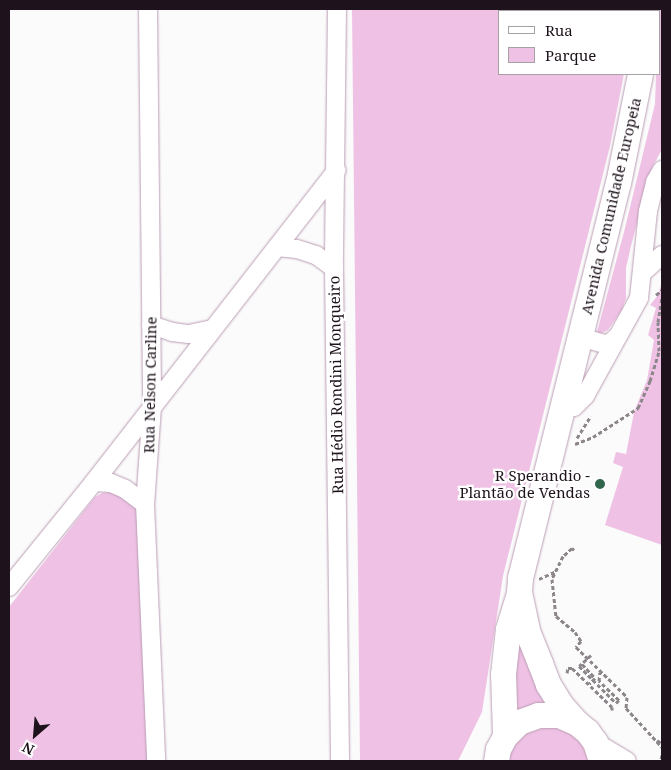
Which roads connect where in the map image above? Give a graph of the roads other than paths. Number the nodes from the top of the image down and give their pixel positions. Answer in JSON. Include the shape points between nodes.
{"nodes":[{"id":1,"x":148,"y":9,"type":"edge"},
{"id":2,"x":336,"y":9,"type":"edge"},
{"id":3,"x":640,"y":75,"type":"edge"},
{"id":4,"x":337,"y":170,"type":"junction"},
{"id":5,"x":660,"y":172,"type":"edge"},
{"id":6,"x":662,"y":198,"type":"edge"},
{"id":7,"x":648,"y":211,"type":"junction"},
{"id":8,"x":662,"y":224,"type":"edge"},
{"id":9,"x":645,"y":241,"type":"junction"},
{"id":10,"x":277,"y":247,"type":"junction"},
{"id":11,"x":662,"y":256,"type":"edge"},
{"id":12,"x":334,"y":268,"type":"junction"},
{"id":13,"x":642,"y":273,"type":"junction"},
{"id":14,"x":151,"y":325,"type":"junction"},
{"id":15,"x":212,"y":329,"type":"junction"},
{"id":16,"x":580,"y":337,"type":"junction"},
{"id":17,"x":617,"y":337,"type":"junction"},
{"id":18,"x":152,"y":406,"type":"junction"},
{"id":19,"x":563,"y":408,"type":"junction"},
{"id":20,"x":94,"y":482,"type":"junction"},
{"id":21,"x":146,"y":504,"type":"junction"},
{"id":22,"x":11,"y":581,"type":"edge"},
{"id":23,"x":519,"y":592,"type":"junction"},
{"id":24,"x":577,"y":723,"type":"junction"},
{"id":25,"x":497,"y":752,"type":"edge"},
{"id":26,"x":598,"y":752,"type":"edge"},
{"id":27,"x":156,"y":761,"type":"edge"},
{"id":28,"x":340,"y":761,"type":"edge"},
{"id":29,"x":627,"y":761,"type":"edge"}],
"edges":[{"from":1,"to":14,"type":"street","name":"Rua Nelson Carline"},
{"from":2,"to":4,"type":"street","name":"Rua Hédio Rondini Monqueiro"},
{"from":3,"to":16,"type":"street","name":"Avenida Comunidade Europeia","via":[[632,124]]},
{"from":4,"to":10,"type":"street"},
{"from":4,"to":12,"type":"street","name":"Rua Hédio Rondini Monqueiro"},
{"from":5,"to":7,"type":"street"},
{"from":6,"to":7,"type":"street"},
{"from":7,"to":9,"type":"street"},
{"from":8,"to":9,"type":"street"},
{"from":9,"to":13,"type":"street"},
{"from":10,"to":12,"type":"street","via":[[316,255]]},
{"from":10,"to":15,"type":"street"},
{"from":11,"to":13,"type":"street"},
{"from":12,"to":28,"type":"street","name":"Rua Hédio Rondini Monqueiro"},
{"from":13,"to":17,"type":"street","via":[[639,298]]},
{"from":14,"to":15,"type":"street","via":[[189,334]]},
{"from":14,"to":18,"type":"street","name":"Rua Nelson Carline"},
{"from":15,"to":18,"type":"street"},
{"from":16,"to":17,"type":"street","via":[[605,344]]},
{"from":16,"to":19,"type":"street","name":"Avenida Comunidade Europeia"},
{"from":17,"to":19,"type":"street","via":[[590,389],[574,407]]},
{"from":18,"to":20,"type":"street"},
{"from":18,"to":21,"type":"street","name":"Rua Nelson Carline"},
{"from":19,"to":23,"type":"street","name":"Avenida Comunidade Europeia"},
{"from":20,"to":21,"type":"street","via":[[111,483]]},
{"from":20,"to":22,"type":"street"},
{"from":21,"to":27,"type":"street","name":"Rua Nelson Carline"},
{"from":23,"to":24,"type":"street","name":"Avenida Comunidade Europeia","via":[[528,634],[548,684]]},
{"from":23,"to":25,"type":"street","name":"Avenida Comunidade Europeia","via":[[508,629]]},
{"from":24,"to":25,"type":"street","via":[[558,715],[538,715],[520,722]]},
{"from":24,"to":26,"type":"street","name":"Avenida Comunidade Europeia"},
{"from":26,"to":29,"type":"street"}]}
